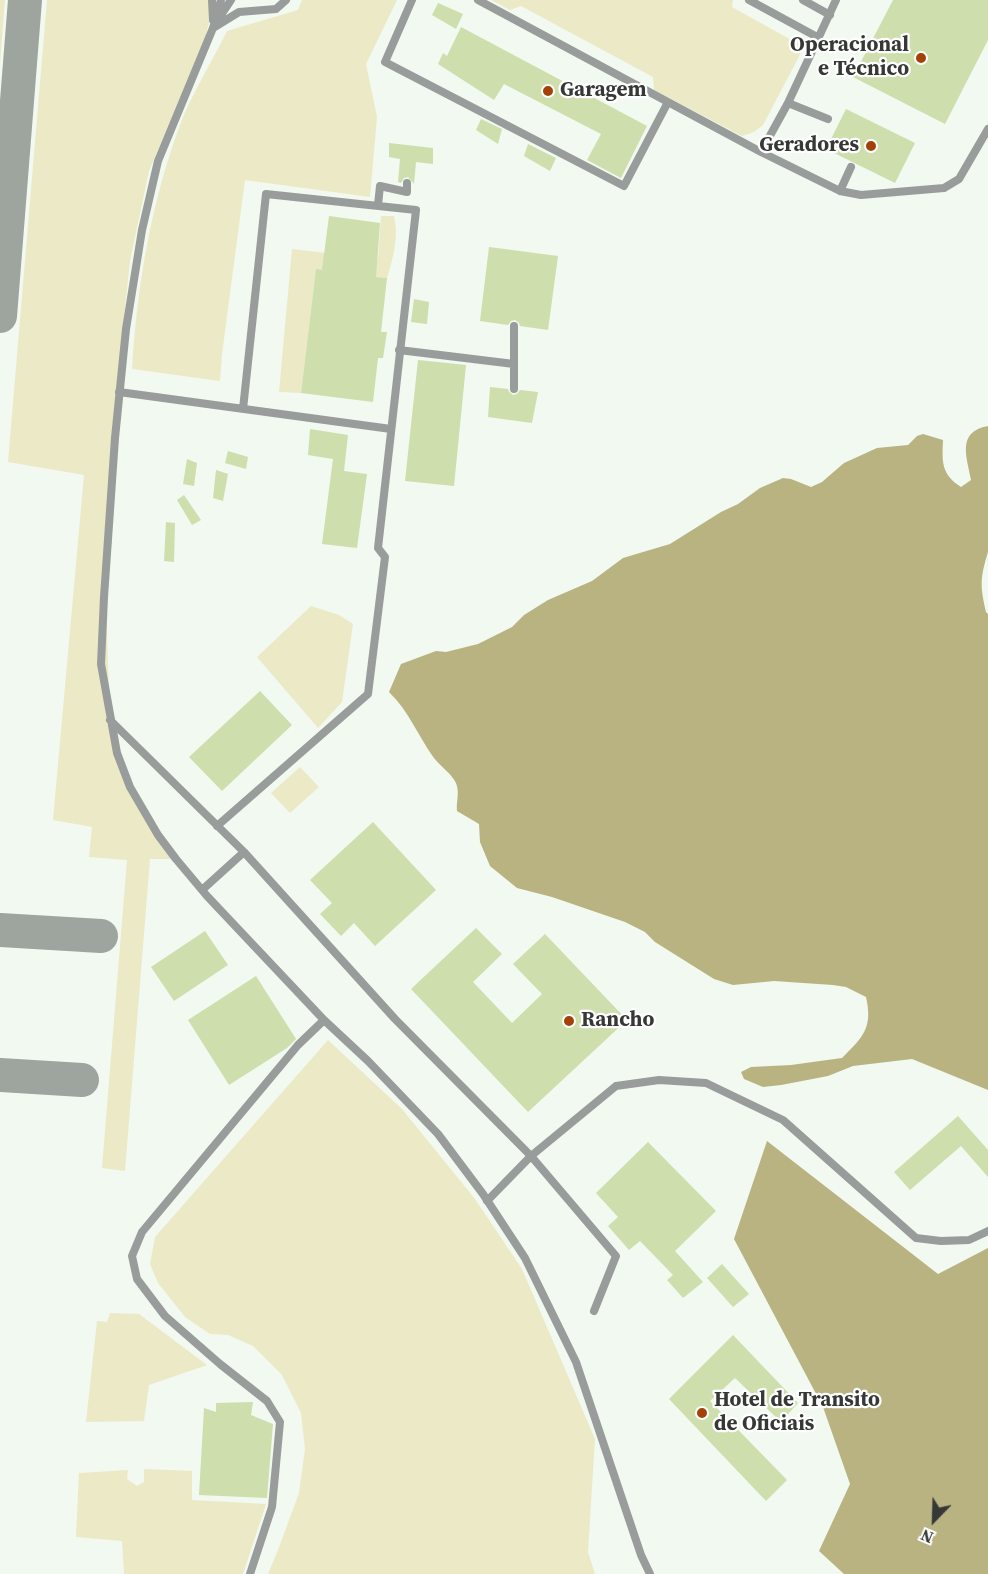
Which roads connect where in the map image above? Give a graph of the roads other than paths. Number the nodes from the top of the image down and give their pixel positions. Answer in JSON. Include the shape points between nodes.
{"nodes":[{"id":1,"x":212,"y":0,"type":"edge"},
{"id":2,"x":221,"y":0,"type":"edge"},
{"id":3,"x":231,"y":0,"type":"edge"},
{"id":4,"x":286,"y":0,"type":"edge"},
{"id":5,"x":412,"y":0,"type":"edge"},
{"id":6,"x":478,"y":0,"type":"edge"},
{"id":7,"x":749,"y":0,"type":"edge"},
{"id":8,"x":803,"y":0,"type":"edge"},
{"id":9,"x":836,"y":0,"type":"edge"},
{"id":10,"x":830,"y":15,"type":"junction"},
{"id":11,"x":213,"y":28,"type":"junction"},
{"id":12,"x":819,"y":38,"type":"junction"},
{"id":13,"x":668,"y":102,"type":"junction"},
{"id":14,"x":788,"y":103,"type":"junction"},
{"id":15,"x":828,"y":119,"type":"dead end"},
{"id":16,"x":988,"y":129,"type":"edge"},
{"id":17,"x":761,"y":152,"type":"junction"},
{"id":18,"x":851,"y":167,"type":"dead end"},
{"id":19,"x":407,"y":183,"type":"dead end"},
{"id":20,"x":840,"y":191,"type":"junction"},
{"id":21,"x":378,"y":205,"type":"junction"},
{"id":22,"x":514,"y":326,"type":"dead end"},
{"id":23,"x":399,"y":350,"type":"junction"},
{"id":24,"x":514,"y":364,"type":"junction"},
{"id":25,"x":514,"y":389,"type":"dead end"},
{"id":26,"x":119,"y":392,"type":"junction"},
{"id":27,"x":243,"y":409,"type":"junction"},
{"id":28,"x":391,"y":429,"type":"junction"},
{"id":29,"x":110,"y":720,"type":"junction"},
{"id":30,"x":218,"y":826,"type":"junction"},
{"id":31,"x":244,"y":852,"type":"junction"},
{"id":32,"x":202,"y":890,"type":"junction"},
{"id":33,"x":324,"y":1020,"type":"junction"},
{"id":34,"x":531,"y":1156,"type":"junction"},
{"id":35,"x":487,"y":1201,"type":"junction"},
{"id":36,"x":988,"y":1231,"type":"edge"},
{"id":37,"x":594,"y":1311,"type":"dead end"},
{"id":38,"x":250,"y":1574,"type":"edge"},
{"id":39,"x":650,"y":1574,"type":"edge"}],
"edges":[{"from":1,"to":11,"type":"lane"},
{"from":2,"to":11,"type":"lane"},
{"from":3,"to":11,"type":"lane"},
{"from":4,"to":11,"type":"lane","via":[[276,9],[239,12]]},
{"from":5,"to":13,"type":"lane","via":[[385,62],[624,186]]},
{"from":6,"to":13,"type":"lane"},
{"from":7,"to":12,"type":"lane"},
{"from":8,"to":10,"type":"lane"},
{"from":9,"to":10,"type":"lane"},
{"from":10,"to":12,"type":"lane"},
{"from":11,"to":26,"type":"lane","via":[[158,160],[140,241]]},
{"from":12,"to":14,"type":"lane"},
{"from":13,"to":17,"type":"lane"},
{"from":14,"to":15,"type":"lane"},
{"from":14,"to":17,"type":"lane"},
{"from":16,"to":20,"type":"lane","via":[[959,179],[944,188],[861,195]]},
{"from":17,"to":20,"type":"lane"},
{"from":18,"to":20,"type":"lane"},
{"from":19,"to":21,"type":"lane","via":[[407,192],[380,186]]},
{"from":21,"to":23,"type":"lane","via":[[416,210]]},
{"from":21,"to":27,"type":"lane","via":[[266,194]]},
{"from":22,"to":24,"type":"lane"},
{"from":23,"to":24,"type":"lane"},
{"from":23,"to":28,"type":"lane"},
{"from":24,"to":25,"type":"lane"},
{"from":26,"to":27,"type":"lane"},
{"from":26,"to":29,"type":"lane","via":[[101,664]]},
{"from":27,"to":28,"type":"lane"},
{"from":28,"to":30,"type":"lane","via":[[378,548],[385,557],[368,694]]},
{"from":29,"to":30,"type":"lane"},
{"from":29,"to":32,"type":"lane","via":[[130,787],[158,835]]},
{"from":30,"to":31,"type":"lane"},
{"from":31,"to":32,"type":"lane"},
{"from":31,"to":34,"type":"lane","via":[[395,1019]]},
{"from":32,"to":33,"type":"lane"},
{"from":33,"to":35,"type":"lane","via":[[438,1134]]},
{"from":33,"to":38,"type":"lane","via":[[298,1045],[141,1232],[132,1256],[137,1279],[165,1316],[267,1401],[280,1422],[272,1507]]},
{"from":34,"to":35,"type":"lane"},
{"from":34,"to":36,"type":"lane","via":[[616,1086],[660,1080],[706,1083],[783,1120],[916,1238],[969,1240]]},
{"from":34,"to":37,"type":"lane","via":[[616,1256]]},
{"from":35,"to":39,"type":"lane","via":[[525,1258],[576,1362]]}]}
